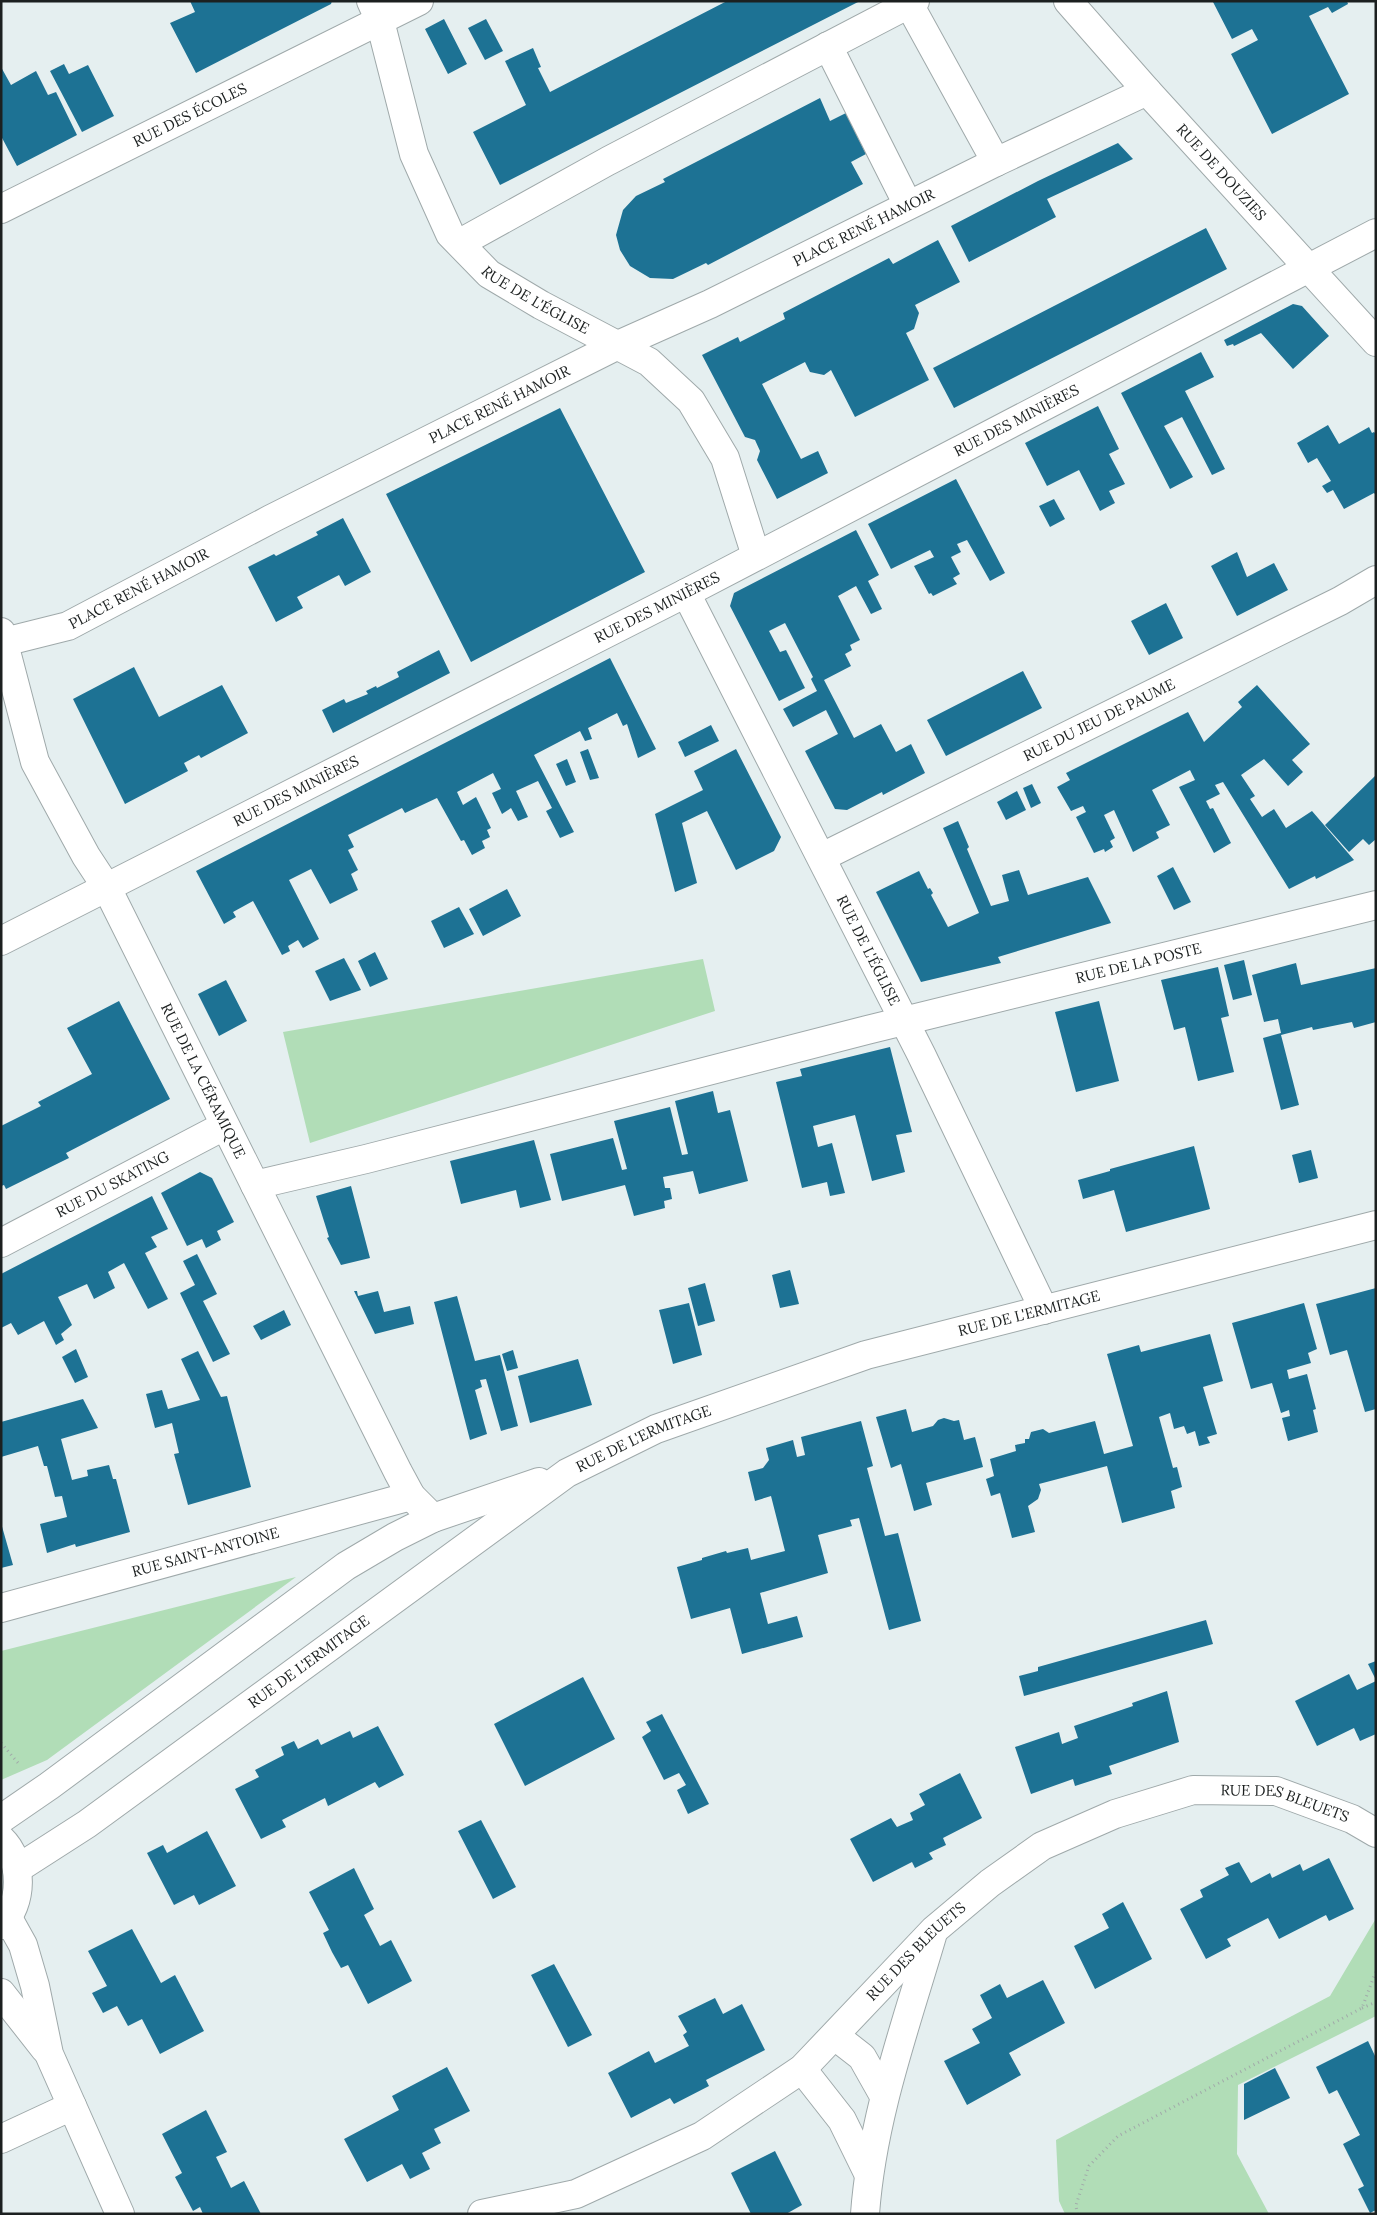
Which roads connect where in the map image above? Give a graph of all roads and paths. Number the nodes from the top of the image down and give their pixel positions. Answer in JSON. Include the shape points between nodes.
{"nodes":[{"id":1,"x":419,"y":1,"type":"edge"},
{"id":2,"x":1068,"y":1,"type":"edge"},
{"id":3,"x":912,"y":3,"type":"edge"},
{"id":4,"x":376,"y":11,"type":"edge"},
{"id":5,"x":828,"y":46,"type":"junction"},
{"id":6,"x":1147,"y":91,"type":"junction"},
{"id":7,"x":996,"y":162,"type":"junction"},
{"id":8,"x":908,"y":205,"type":"junction"},
{"id":9,"x":1,"y":209,"type":"edge"},
{"id":10,"x":1376,"y":233,"type":"edge"},
{"id":11,"x":460,"y":243,"type":"junction"},
{"id":12,"x":1309,"y":267,"type":"junction"},
{"id":13,"x":1376,"y":342,"type":"edge"},
{"id":14,"x":618,"y":345,"type":"junction"},
{"id":15,"x":756,"y":556,"type":"junction"},
{"id":16,"x":1376,"y":580,"type":"edge"},
{"id":17,"x":686,"y":593,"type":"junction"},
{"id":18,"x":2,"y":637,"type":"edge"},
{"id":19,"x":822,"y":857,"type":"junction"},
{"id":20,"x":107,"y":888,"type":"junction"},
{"id":21,"x":1376,"y":905,"type":"edge"},
{"id":22,"x":1,"y":941,"type":"edge"},
{"id":23,"x":903,"y":1021,"type":"junction"},
{"id":24,"x":224,"y":1126,"type":"junction"},
{"id":25,"x":254,"y":1185,"type":"junction"},
{"id":26,"x":1376,"y":1225,"type":"edge"},
{"id":27,"x":1,"y":1243,"type":"edge"},
{"id":28,"x":1044,"y":1310,"type":"junction"},
{"id":29,"x":567,"y":1473,"type":"junction"},
{"id":30,"x":411,"y":1496,"type":"junction"},
{"id":31,"x":433,"y":1518,"type":"junction"},
{"id":32,"x":1,"y":1608,"type":"edge"},
{"id":33,"x":1,"y":1819,"type":"edge"},
{"id":34,"x":1376,"y":1833,"type":"edge"},
{"id":35,"x":1,"y":1839,"type":"edge"},
{"id":36,"x":17,"y":1870,"type":"junction"},
{"id":37,"x":5,"y":1922,"type":"edge"},
{"id":38,"x":934,"y":1930,"type":"junction"},
{"id":39,"x":1376,"y":1971,"type":"edge"},
{"id":40,"x":1,"y":1993,"type":"edge"},
{"id":41,"x":1376,"y":2002,"type":"edge"},
{"id":42,"x":1362,"y":2008,"type":"junction"},
{"id":43,"x":835,"y":2036,"type":"junction"},
{"id":44,"x":49,"y":2054,"type":"junction"},
{"id":45,"x":802,"y":2070,"type":"junction"},
{"id":46,"x":884,"y":2096,"type":"junction"},
{"id":47,"x":72,"y":2106,"type":"junction"},
{"id":48,"x":1,"y":2139,"type":"edge"},
{"id":49,"x":868,"y":2173,"type":"junction"},
{"id":50,"x":120,"y":2214,"type":"edge"},
{"id":51,"x":482,"y":2214,"type":"edge"},
{"id":52,"x":865,"y":2214,"type":"edge"},
{"id":53,"x":1077,"y":2214,"type":"edge"}],
"edges":[{"from":1,"to":4,"type":"street","name":"RUE DES ÉCOLES"},
{"from":2,"to":6,"type":"street","name":"RUE DE DOUZIES"},
{"from":3,"to":5,"type":"street"},
{"from":3,"to":7,"type":"street"},
{"from":4,"to":9,"type":"street","name":"RUE DES ÉCOLES"},
{"from":4,"to":11,"type":"street","name":"RUE DE L'ÉGLISE","via":[[414,154],[450,234]]},
{"from":5,"to":8,"type":"street"},
{"from":5,"to":11,"type":"street"},
{"from":6,"to":7,"type":"street","name":"PLACE RENÉ HAMOIR"},
{"from":6,"to":12,"type":"street","name":"RUE DE DOUZIES"},
{"from":7,"to":8,"type":"street","name":"PLACE RENÉ HAMOIR"},
{"from":8,"to":14,"type":"street","name":"PLACE RENÉ HAMOIR","via":[[710,304]]},
{"from":10,"to":12,"type":"street","name":"RUE DES MINIÈRES"},
{"from":11,"to":14,"type":"street","name":"RUE DE L'ÉGLISE","via":[[488,274]]},
{"from":12,"to":13,"type":"street","name":"RUE DE DOUZIES"},
{"from":12,"to":15,"type":"street","name":"RUE DES MINIÈRES"},
{"from":14,"to":15,"type":"street","name":"RUE DE L'ÉGLISE","via":[[649,362],[691,401],[725,458]]},
{"from":14,"to":18,"type":"street","name":"PLACE RENÉ HAMOIR","via":[[271,519],[68,626]]},
{"from":15,"to":17,"type":"street","name":"RUE DES MINIÈRES"},
{"from":16,"to":19,"type":"street","name":"RUE DU JEU DE PAUME","via":[[1340,601]]},
{"from":17,"to":19,"type":"street","name":"RUE DE L'ÉGLISE"},
{"from":17,"to":20,"type":"street","name":"RUE DES MINIÈRES"},
{"from":18,"to":20,"type":"street","name":"RUE DE LA CÉRAMIQUE","via":[[35,762]]},
{"from":19,"to":23,"type":"street","name":"RUE DE L'ÉGLISE"},
{"from":20,"to":22,"type":"street","name":"RUE DES MINIÈRES"},
{"from":20,"to":24,"type":"street","name":"RUE DE LA CÉRAMIQUE"},
{"from":21,"to":23,"type":"street","name":"RUE DE LA POSTE"},
{"from":23,"to":25,"type":"street","name":"RUE DE LA POSTE"},
{"from":23,"to":28,"type":"street","name":"RUE DE L'ÉGLISE"},
{"from":24,"to":25,"type":"street","name":"RUE DE LA CÉRAMIQUE"},
{"from":24,"to":27,"type":"street","name":"RUE DU SKATING"},
{"from":25,"to":30,"type":"street","name":"RUE DE LA CÉRAMIQUE"},
{"from":26,"to":28,"type":"street","name":"RUE DE L'ERMITAGE"},
{"from":28,"to":29,"type":"street","name":"RUE DE L'ERMITAGE","via":[[866,1355],[656,1429]]},
{"from":29,"to":31,"type":"street"},
{"from":29,"to":36,"type":"street","name":"RUE DE L'ERMITAGE","via":[[86,1824]]},
{"from":30,"to":31,"type":"street","name":"RUE DE LA CÉRAMIQUE"},
{"from":30,"to":32,"type":"street","name":"RUE SAINT-ANTOINE"},
{"from":31,"to":33,"type":"street","via":[[346,1566]]},
{"from":34,"to":38,"type":"street","name":"RUE DES BLEUETS","via":[[1352,1819],[1276,1791],[1194,1790],[1115,1814],[1042,1846],[990,1883]]},
{"from":35,"to":36,"type":"street","via":[[7,1845]]},
{"from":36,"to":37,"type":"street","via":[[18,1894]]},
{"from":37,"to":44,"type":"street","via":[[23,1945]]},
{"from":38,"to":43,"type":"street","name":"RUE DES BLEUETS"},
{"from":38,"to":46,"type":"street"},
{"from":39,"to":42,"type":"path"},
{"from":40,"to":44,"type":"street"},
{"from":41,"to":42,"type":"path"},
{"from":42,"to":53,"type":"path","via":[[1118,2136],[1089,2166],[1076,2205]]},
{"from":43,"to":45,"type":"street","name":"RUE DES BLEUETS"},
{"from":43,"to":46,"type":"street","via":[[862,2057]]},
{"from":44,"to":47,"type":"street"},
{"from":45,"to":49,"type":"street","via":[[842,2120]]},
{"from":45,"to":51,"type":"street","name":"RUE DES BLEUETS","via":[[702,2136],[631,2170],[576,2194]]},
{"from":46,"to":49,"type":"street"},
{"from":47,"to":48,"type":"street"},
{"from":47,"to":50,"type":"street"},
{"from":49,"to":52,"type":"street"}]}
